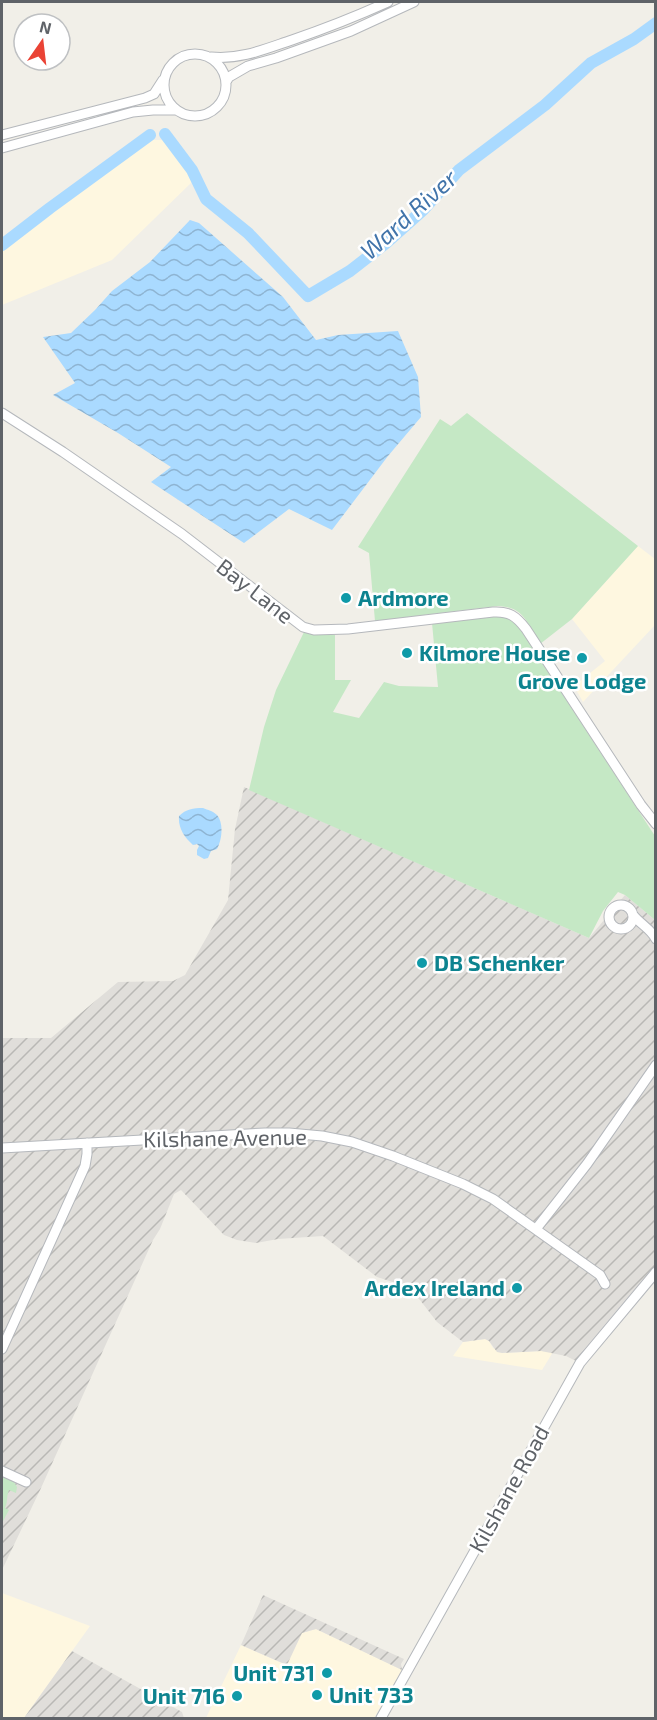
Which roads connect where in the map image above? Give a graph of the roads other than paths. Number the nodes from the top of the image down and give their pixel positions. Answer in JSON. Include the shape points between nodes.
{"nodes":[{"id":1,"x":388,"y":2,"type":"edge"},
{"id":2,"x":414,"y":2,"type":"edge"},
{"id":3,"x":208,"y":57,"type":"junction"},
{"id":4,"x":165,"y":77,"type":"junction"},
{"id":5,"x":226,"y":82,"type":"junction"},
{"id":6,"x":176,"y":110,"type":"junction"},
{"id":7,"x":2,"y":135,"type":"edge"},
{"id":8,"x":2,"y":148,"type":"edge"},
{"id":9,"x":2,"y":413,"type":"edge"},
{"id":10,"x":656,"y":824,"type":"edge"},
{"id":11,"x":633,"y":915,"type":"junction"},
{"id":12,"x":640,"y":924,"type":"junction"},
{"id":13,"x":629,"y":926,"type":"junction"},
{"id":14,"x":656,"y":939,"type":"edge"},
{"id":15,"x":656,"y":1065,"type":"edge"},
{"id":16,"x":87,"y":1143,"type":"junction"},
{"id":17,"x":2,"y":1148,"type":"edge"},
{"id":18,"x":536,"y":1229,"type":"junction"},
{"id":19,"x":656,"y":1272,"type":"edge"},
{"id":20,"x":605,"y":1284,"type":"dead end"},
{"id":21,"x":2,"y":1349,"type":"edge"},
{"id":22,"x":2,"y":1470,"type":"edge"},
{"id":23,"x":26,"y":1482,"type":"dead end"},
{"id":24,"x":381,"y":1719,"type":"edge"}],
"edges":[{"from":1,"to":3,"type":"street","via":[[319,31],[246,55]]},
{"from":2,"to":5,"type":"street","via":[[342,34],[248,66]]},
{"from":3,"to":4,"type":"street","via":[[195,54],[180,58]]},
{"from":3,"to":5,"type":"street","via":[[220,68]]},
{"from":4,"to":6,"type":"street","via":[[165,96]]},
{"from":4,"to":7,"type":"street","via":[[154,94],[145,98]]},
{"from":5,"to":6,"type":"street","via":[[223,100],[210,113],[193,117]]},
{"from":6,"to":8,"type":"street","via":[[133,112]]},
{"from":9,"to":10,"type":"street","name":"Bay Lane","via":[[182,534],[303,627],[348,629],[510,613],[526,629]]},
{"from":11,"to":12,"type":"street"},
{"from":11,"to":13,"type":"street"},
{"from":11,"to":13,"type":"street","via":[[622,905],[610,913],[614,927]]},
{"from":12,"to":13,"type":"street"},
{"from":12,"to":14,"type":"street"},
{"from":15,"to":18,"type":"street"},
{"from":16,"to":17,"type":"street","name":"Kilshane Avenue"},
{"from":16,"to":18,"type":"street","name":"Kilshane Avenue","via":[[265,1133],[322,1136],[352,1142],[463,1184]]},
{"from":16,"to":21,"type":"street","via":[[85,1166]]},
{"from":18,"to":20,"type":"street","name":"Kilshane Avenue","via":[[600,1275]]},
{"from":19,"to":24,"type":"street","name":"Kilshane Road","via":[[580,1363]]},
{"from":22,"to":23,"type":"street"}]}
